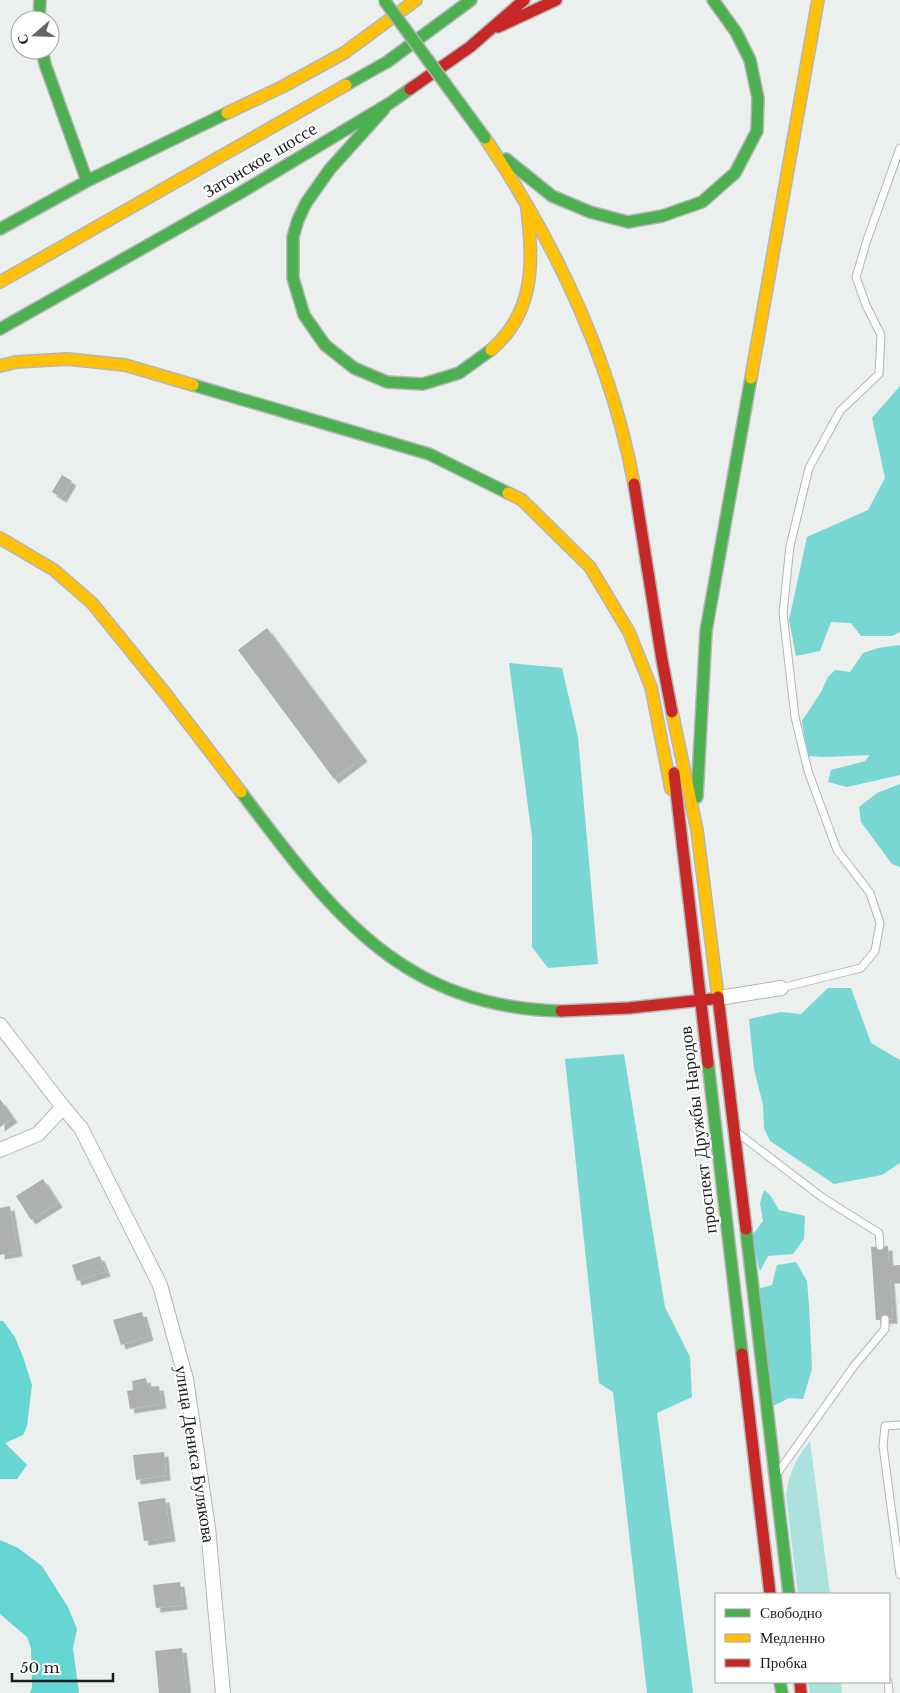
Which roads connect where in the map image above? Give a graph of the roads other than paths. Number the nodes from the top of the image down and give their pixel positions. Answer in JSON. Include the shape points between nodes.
{"nodes":[{"id":1,"x":384,"y":0,"type":"edge"},
{"id":2,"x":416,"y":0,"type":"edge"},
{"id":3,"x":471,"y":0,"type":"edge"},
{"id":4,"x":524,"y":0,"type":"edge"},
{"id":5,"x":556,"y":0,"type":"edge"},
{"id":6,"x":713,"y":0,"type":"edge"},
{"id":7,"x":818,"y":0,"type":"edge"},
{"id":8,"x":490,"y":31,"type":"junction"},
{"id":9,"x":45,"y":60,"type":"edge"},
{"id":10,"x":390,"y":103,"type":"junction"},
{"id":11,"x":488,"y":142,"type":"junction"},
{"id":12,"x":900,"y":148,"type":"edge"},
{"id":13,"x":87,"y":180,"type":"junction"},
{"id":14,"x":526,"y":201,"type":"junction"},
{"id":15,"x":0,"y":229,"type":"edge"},
{"id":16,"x":0,"y":282,"type":"edge"},
{"id":17,"x":0,"y":329,"type":"edge"},
{"id":18,"x":0,"y":366,"type":"edge"},
{"id":19,"x":0,"y":538,"type":"edge"},
{"id":20,"x":662,"y":662,"type":"junction"},
{"id":21,"x":696,"y":826,"type":"junction"},
{"id":22,"x":679,"y":828,"type":"junction"},
{"id":23,"x":781,"y":988,"type":"joint"},
{"id":24,"x":719,"y":998,"type":"junction"},
{"id":25,"x":700,"y":1000,"type":"junction"},
{"id":26,"x":0,"y":1024,"type":"edge"},
{"id":27,"x":62,"y":1106,"type":"junction"},
{"id":28,"x":734,"y":1130,"type":"junction"},
{"id":29,"x":0,"y":1150,"type":"edge"},
{"id":30,"x":880,"y":1246,"type":"dead end"},
{"id":31,"x":885,"y":1319,"type":"dead end"},
{"id":32,"x":900,"y":1424,"type":"edge"},
{"id":33,"x":775,"y":1477,"type":"junction"},
{"id":34,"x":900,"y":1575,"type":"edge"},
{"id":35,"x":770,"y":1593,"type":"edge"},
{"id":36,"x":789,"y":1593,"type":"edge"},
{"id":37,"x":223,"y":1693,"type":"edge"}],
"edges":[{"from":1,"to":11,"type":"main road","bridge":true},
{"from":2,"to":13,"type":"main road","via":[[344,53],[290,83]]},
{"from":3,"to":16,"type":"main road","name":"Затонское шоссе","via":[[387,62]]},
{"from":4,"to":8,"type":"main road","name":"Затонское шоссе"},
{"from":5,"to":8,"type":"main road"},
{"from":6,"to":11,"type":"main road","via":[[736,32],[750,60],[758,98],[757,131],[735,173],[702,202],[662,216],[628,222],[590,212],[552,196]]},
{"from":7,"to":21,"type":"main road","via":[[706,631]]},
{"from":8,"to":10,"type":"main road","name":"Затонское шоссе"},
{"from":9,"to":13,"type":"main road"},
{"from":10,"to":14,"type":"main road","via":[[324,177],[304,209],[294,236],[292,267],[305,317],[322,342],[341,361],[373,379],[402,384],[430,383],[450,378],[486,355],[518,315],[527,293],[532,264]]},
{"from":10,"to":17,"type":"main road","name":"Затонское шоссе","via":[[240,193]]},
{"from":11,"to":14,"type":"main road"},
{"from":12,"to":23,"type":"lane","via":[[856,277],[881,335],[879,374],[840,411],[808,468],[790,546],[783,613],[795,717],[808,771],[837,850],[870,893],[880,923],[875,951],[861,968]]},
{"from":13,"to":15,"type":"main road"},
{"from":14,"to":20,"type":"main road","via":[[573,286],[617,408],[639,511]]},
{"from":18,"to":22,"type":"main road","via":[[67,359],[125,365],[429,454],[522,500],[590,566],[629,632],[651,687]]},
{"from":19,"to":25,"type":"main road","via":[[32,555],[85,596],[146,669],[306,876],[375,948],[431,982],[490,1003],[547,1010],[591,1010]]},
{"from":20,"to":21,"type":"main road"},
{"from":20,"to":22,"type":"main road","name":"проспект Дружбы Народов"},
{"from":21,"to":24,"type":"main road","name":"проспект Дружбы Народов"},
{"from":22,"to":25,"type":"main road","name":"проспект Дружбы Народов"},
{"from":23,"to":24,"type":"street"},
{"from":24,"to":25,"type":"main road"},
{"from":24,"to":28,"type":"main road","name":"проспект Дружбы Народов"},
{"from":25,"to":35,"type":"main road","name":"проспект Дружбы Народов"},
{"from":26,"to":27,"type":"street","name":"улица Дениса Булякова"},
{"from":27,"to":29,"type":"street","via":[[38,1134]]},
{"from":27,"to":37,"type":"street","name":"улица Дениса Булякова","via":[[81,1128],[160,1285],[186,1379],[208,1528]]},
{"from":28,"to":30,"type":"lane","via":[[823,1198],[879,1233]]},
{"from":28,"to":33,"type":"main road","name":"проспект Дружбы Народов"},
{"from":31,"to":33,"type":"lane","via":[[885,1329],[854,1366]]},
{"from":32,"to":34,"type":"lane","via":[[885,1426],[883,1446]]},
{"from":33,"to":36,"type":"main road","name":"проспект Дружбы Народов"}]}
